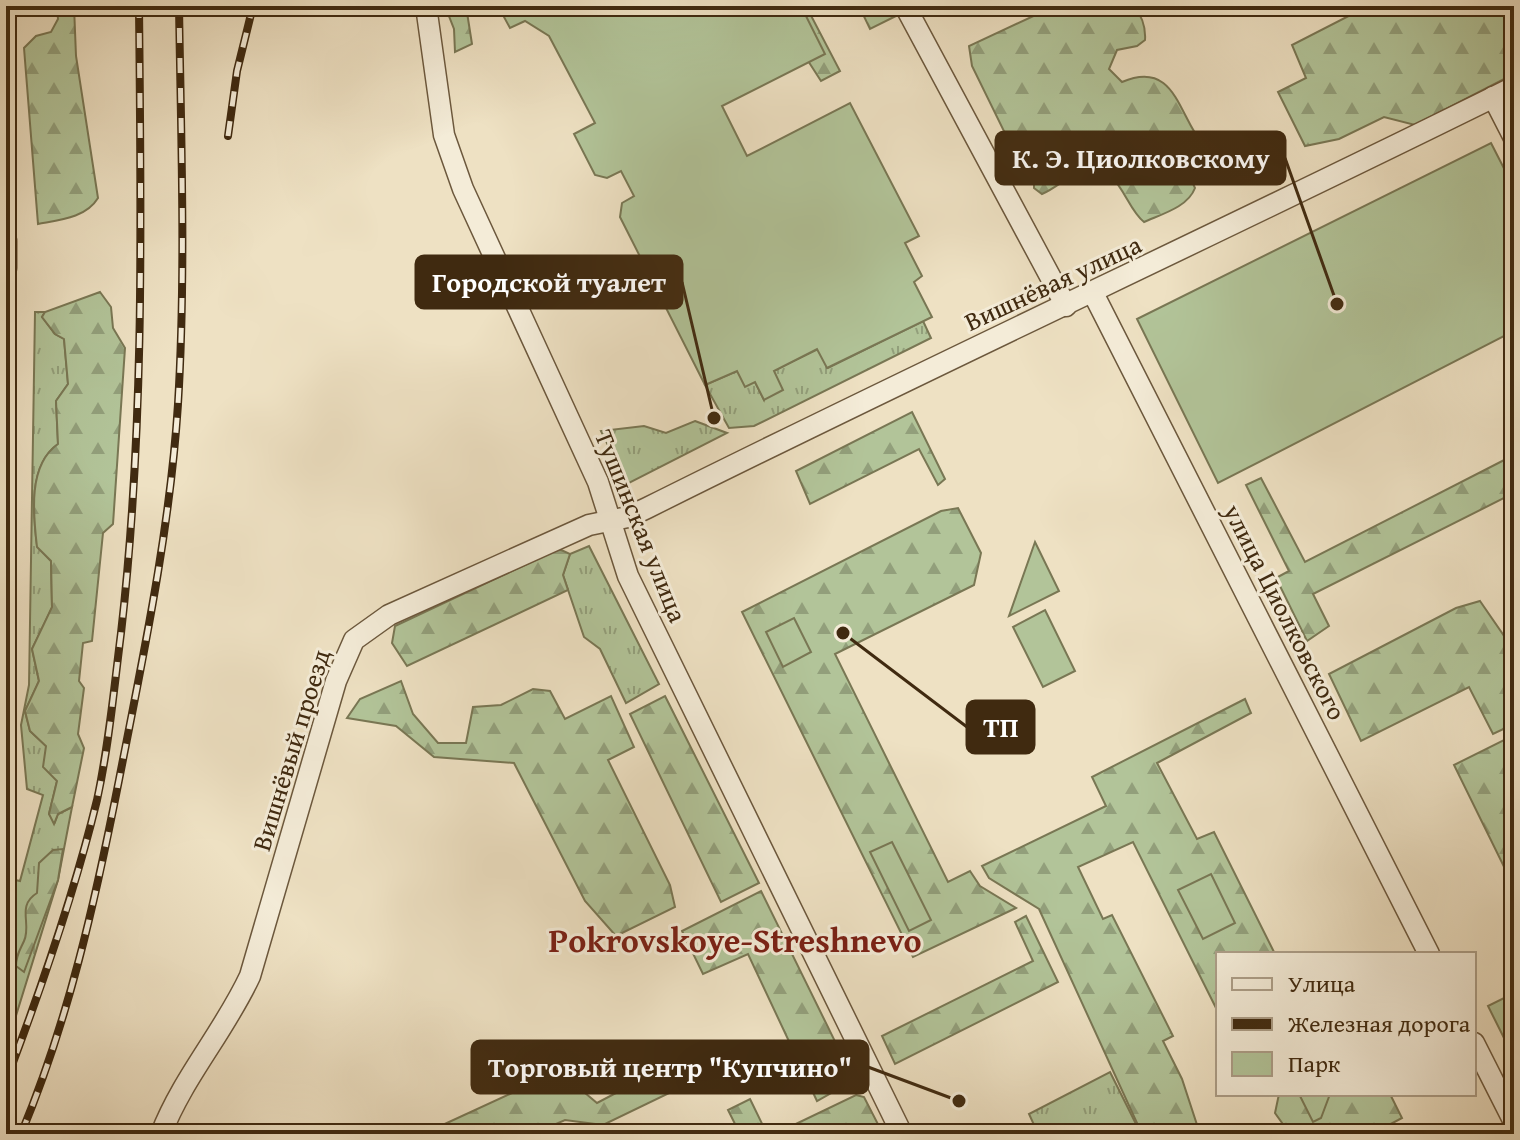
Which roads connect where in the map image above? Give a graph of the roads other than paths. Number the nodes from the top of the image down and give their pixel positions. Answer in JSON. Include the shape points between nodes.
{"nodes":[{"id":1,"x":426,"y":6,"type":"edge"},
{"id":2,"x":905,"y":6,"type":"edge"},
{"id":3,"x":1514,"y":87,"type":"edge"},
{"id":4,"x":1493,"y":97,"type":"junction"},
{"id":5,"x":1514,"y":138,"type":"edge"},
{"id":6,"x":6,"y":241,"type":"edge"},
{"id":7,"x":6,"y":268,"type":"edge"},
{"id":8,"x":1093,"y":293,"type":"junction"},
{"id":9,"x":1066,"y":306,"type":"junction"},
{"id":10,"x":612,"y":520,"type":"junction"},
{"id":11,"x":1428,"y":952,"type":"edge"},
{"id":12,"x":1476,"y":1047,"type":"edge"},
{"id":13,"x":1514,"y":1122,"type":"edge"},
{"id":14,"x":161,"y":1134,"type":"edge"},
{"id":15,"x":902,"y":1134,"type":"edge"}],
"edges":[{"from":1,"to":10,"type":"street","name":"Тушинская улица","via":[[444,135],[463,189]]},
{"from":2,"to":9,"type":"street"},
{"from":3,"to":4,"type":"street","name":"Вишнёвая улица"},
{"from":4,"to":5,"type":"street"},
{"from":4,"to":8,"type":"street","name":"Вишнёвая улица"},
{"from":6,"to":7,"type":"street"},
{"from":8,"to":9,"type":"street","name":"Вишнёвая улица"},
{"from":8,"to":11,"type":"street","name":"улица Циолковского"},
{"from":9,"to":10,"type":"street","name":"Вишнёвая улица","via":[[647,508]]},
{"from":10,"to":14,"type":"street","name":"Вишнёвый проезд","via":[[589,525],[389,615],[354,640],[336,681],[250,976],[236,1007],[178,1093]]},
{"from":10,"to":15,"type":"street","name":"Тушинская улица","via":[[628,576]]},
{"from":12,"to":13,"type":"street"}]}
